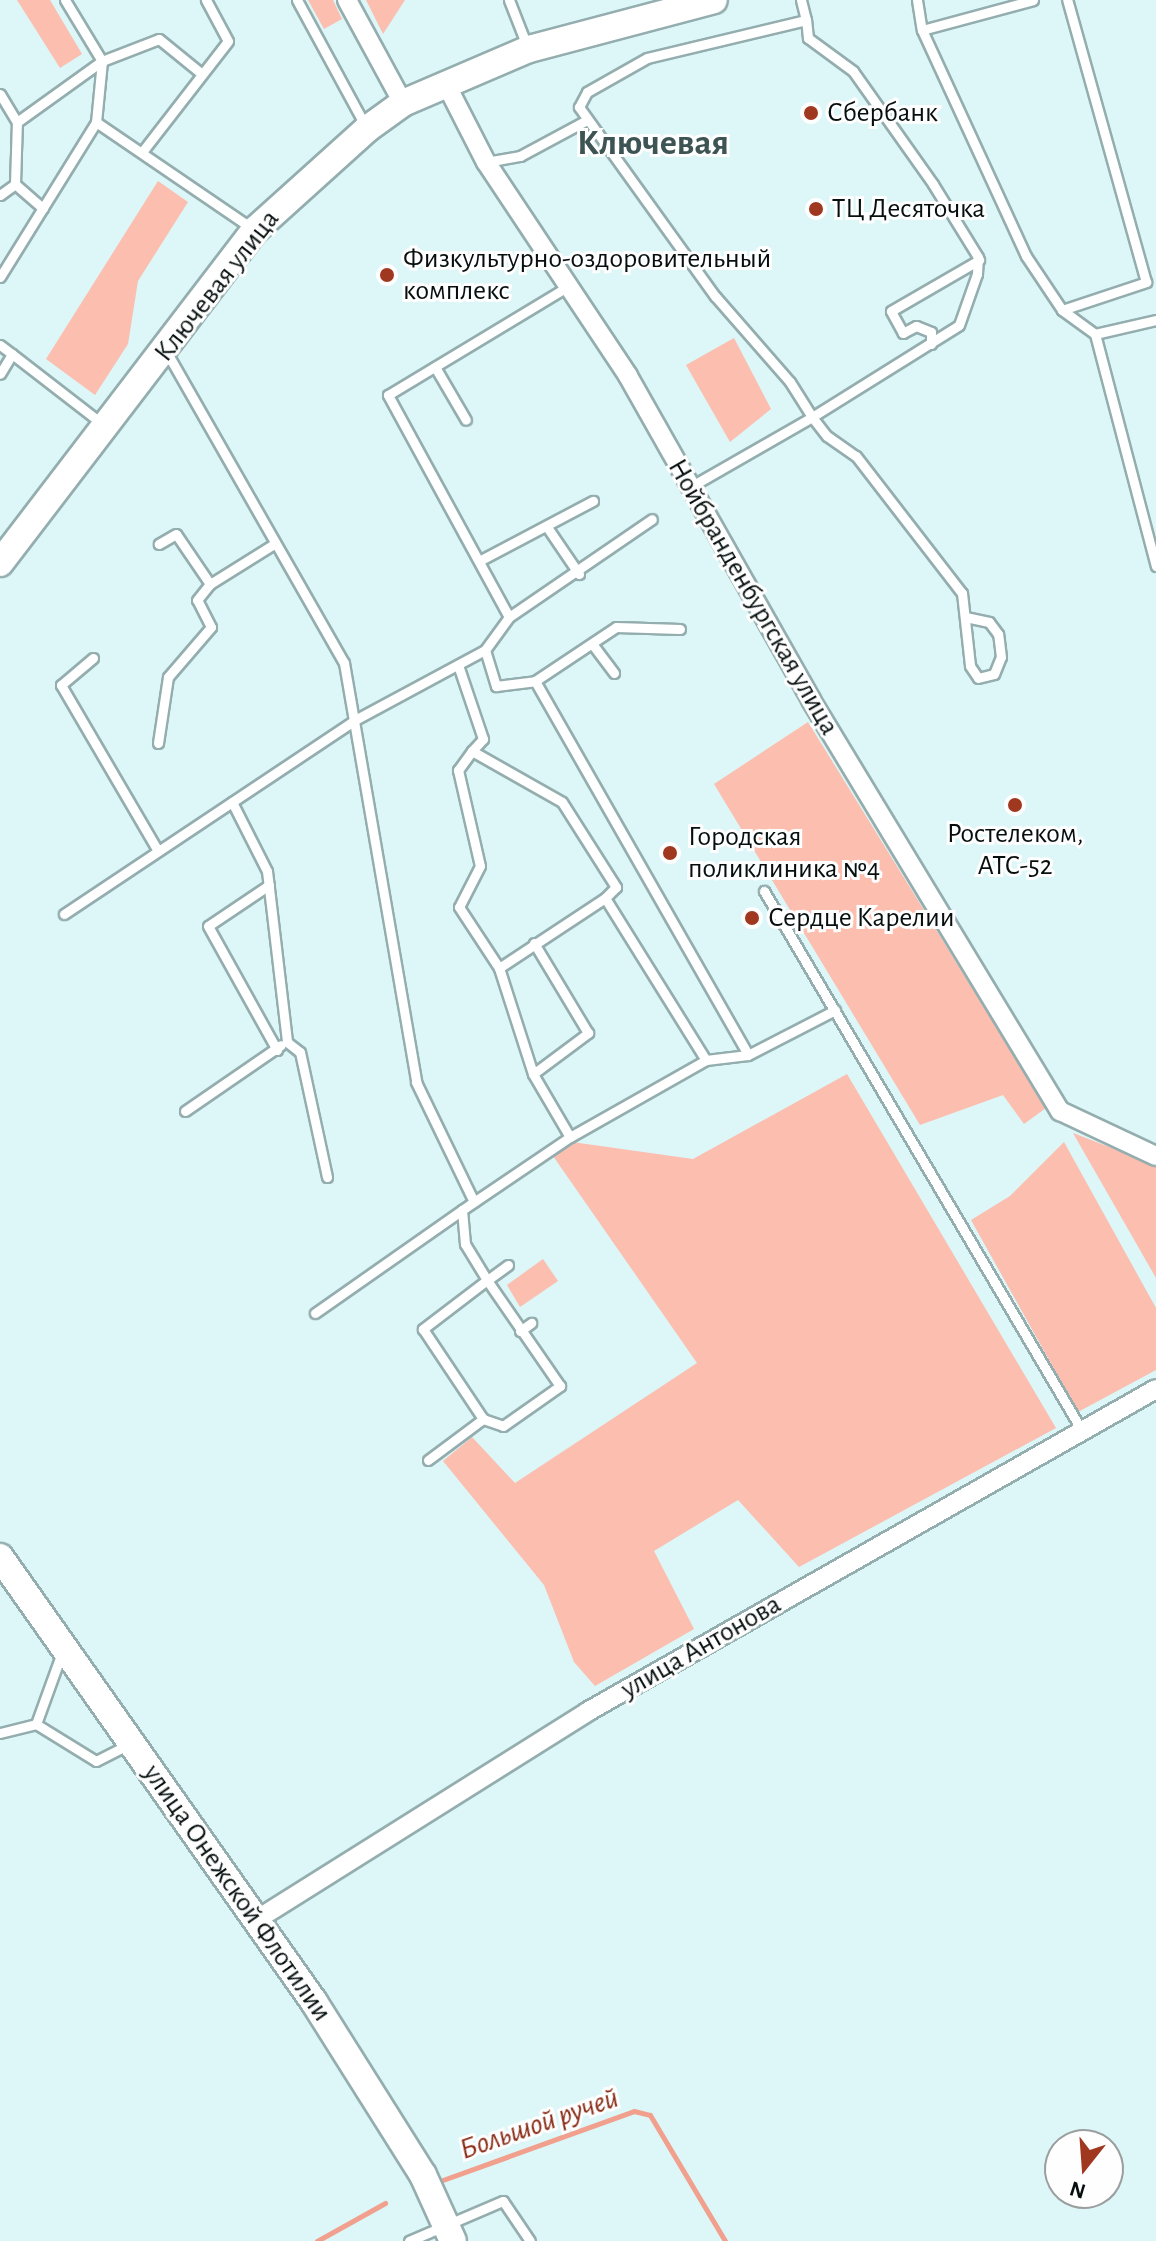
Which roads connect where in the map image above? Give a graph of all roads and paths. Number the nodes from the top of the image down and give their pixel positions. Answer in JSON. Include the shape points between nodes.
{"nodes":[{"id":1,"x":65,"y":0,"type":"edge"},
{"id":2,"x":206,"y":0,"type":"edge"},
{"id":3,"x":297,"y":0,"type":"edge"},
{"id":4,"x":347,"y":0,"type":"edge"},
{"id":5,"x":509,"y":0,"type":"edge"},
{"id":6,"x":714,"y":0,"type":"edge"},
{"id":7,"x":801,"y":0,"type":"edge"},
{"id":8,"x":917,"y":0,"type":"edge"},
{"id":9,"x":1033,"y":0,"type":"edge"},
{"id":10,"x":1067,"y":0,"type":"edge"},
{"id":11,"x":673,"y":4,"type":"edge"},
{"id":12,"x":806,"y":20,"type":"junction"},
{"id":13,"x":922,"y":30,"type":"junction"},
{"id":14,"x":529,"y":49,"type":"junction"},
{"id":15,"x":102,"y":61,"type":"junction"},
{"id":16,"x":202,"y":74,"type":"junction"},
{"id":17,"x":446,"y":84,"type":"junction"},
{"id":18,"x":0,"y":94,"type":"edge"},
{"id":19,"x":403,"y":103,"type":"junction"},
{"id":20,"x":587,"y":120,"type":"junction"},
{"id":21,"x":17,"y":122,"type":"junction"},
{"id":22,"x":96,"y":122,"type":"junction"},
{"id":23,"x":367,"y":129,"type":"junction"},
{"id":24,"x":142,"y":152,"type":"junction"},
{"id":25,"x":486,"y":162,"type":"junction"},
{"id":26,"x":15,"y":184,"type":"junction"},
{"id":27,"x":0,"y":195,"type":"edge"},
{"id":28,"x":43,"y":208,"type":"junction"},
{"id":29,"x":255,"y":230,"type":"junction"},
{"id":30,"x":979,"y":260,"type":"junction"},
{"id":31,"x":0,"y":277,"type":"edge"},
{"id":32,"x":569,"y":286,"type":"junction"},
{"id":33,"x":1062,"y":310,"type":"junction"},
{"id":34,"x":1156,"y":320,"type":"edge"},
{"id":35,"x":1095,"y":334,"type":"junction"},
{"id":36,"x":931,"y":344,"type":"junction"},
{"id":37,"x":0,"y":345,"type":"edge"},
{"id":38,"x":166,"y":351,"type":"junction"},
{"id":39,"x":12,"y":354,"type":"junction"},
{"id":40,"x":435,"y":367,"type":"junction"},
{"id":41,"x":0,"y":374,"type":"edge"},
{"id":42,"x":812,"y":417,"type":"junction"},
{"id":43,"x":466,"y":420,"type":"dead end"},
{"id":44,"x":109,"y":428,"type":"junction"},
{"id":45,"x":690,"y":487,"type":"junction"},
{"id":46,"x":593,"y":501,"type":"dead end"},
{"id":47,"x":652,"y":519,"type":"dead end"},
{"id":48,"x":547,"y":527,"type":"junction"},
{"id":49,"x":159,"y":544,"type":"dead end"},
{"id":50,"x":274,"y":544,"type":"junction"},
{"id":51,"x":479,"y":561,"type":"junction"},
{"id":52,"x":0,"y":563,"type":"edge"},
{"id":53,"x":1156,"y":566,"type":"edge"},
{"id":54,"x":579,"y":574,"type":"junction"},
{"id":55,"x":210,"y":584,"type":"junction"},
{"id":56,"x":509,"y":617,"type":"junction"},
{"id":57,"x":966,"y":617,"type":"junction"},
{"id":58,"x":680,"y":629,"type":"dead end"},
{"id":59,"x":593,"y":645,"type":"junction"},
{"id":60,"x":485,"y":650,"type":"junction"},
{"id":61,"x":93,"y":658,"type":"dead end"},
{"id":62,"x":458,"y":665,"type":"junction"},
{"id":63,"x":614,"y":673,"type":"dead end"},
{"id":64,"x":535,"y":681,"type":"junction"},
{"id":65,"x":353,"y":721,"type":"junction"},
{"id":66,"x":158,"y":743,"type":"dead end"},
{"id":67,"x":472,"y":751,"type":"junction"},
{"id":68,"x":232,"y":802,"type":"junction"},
{"id":69,"x":158,"y":851,"type":"junction"},
{"id":70,"x":269,"y":885,"type":"junction"},
{"id":71,"x":764,"y":891,"type":"dead end"},
{"id":72,"x":605,"y":898,"type":"junction"},
{"id":73,"x":64,"y":914,"type":"dead end"},
{"id":74,"x":534,"y":943,"type":"junction"},
{"id":75,"x":499,"y":968,"type":"junction"},
{"id":76,"x":835,"y":1010,"type":"junction"},
{"id":77,"x":287,"y":1042,"type":"junction"},
{"id":78,"x":277,"y":1050,"type":"junction"},
{"id":79,"x":748,"y":1055,"type":"junction"},
{"id":80,"x":706,"y":1060,"type":"junction"},
{"id":81,"x":533,"y":1074,"type":"junction"},
{"id":82,"x":185,"y":1111,"type":"dead end"},
{"id":83,"x":570,"y":1137,"type":"junction"},
{"id":84,"x":1156,"y":1156,"type":"edge"},
{"id":85,"x":327,"y":1177,"type":"dead end"},
{"id":86,"x":474,"y":1202,"type":"junction"},
{"id":87,"x":462,"y":1210,"type":"junction"},
{"id":88,"x":508,"y":1265,"type":"dead end"},
{"id":89,"x":487,"y":1280,"type":"junction"},
{"id":90,"x":315,"y":1313,"type":"dead end"},
{"id":91,"x":531,"y":1323,"type":"dead end"},
{"id":92,"x":520,"y":1331,"type":"junction"},
{"id":93,"x":1156,"y":1389,"type":"edge"},
{"id":94,"x":483,"y":1419,"type":"junction"},
{"id":95,"x":1081,"y":1429,"type":"junction"},
{"id":96,"x":428,"y":1460,"type":"dead end"},
{"id":97,"x":0,"y":1557,"type":"edge"},
{"id":98,"x":63,"y":1649,"type":"junction"},
{"id":99,"x":36,"y":1724,"type":"junction"},
{"id":100,"x":0,"y":1733,"type":"edge"},
{"id":101,"x":132,"y":1742,"type":"junction"},
{"id":102,"x":256,"y":1920,"type":"junction"},
{"id":103,"x":450,"y":2233,"type":"edge"},
{"id":104,"x":409,"y":2241,"type":"edge"},
{"id":105,"x":530,"y":2241,"type":"edge"}],
"edges":[{"from":1,"to":15,"type":"lane"},
{"from":2,"to":16,"type":"lane","via":[[228,41]]},
{"from":3,"to":23,"type":"lane"},
{"from":4,"to":19,"type":"street"},
{"from":5,"to":14,"type":"lane"},
{"from":6,"to":11,"type":"main road","name":"Ключевая улица"},
{"from":7,"to":12,"type":"lane"},
{"from":8,"to":13,"type":"lane"},
{"from":9,"to":13,"type":"lane"},
{"from":10,"to":33,"type":"lane","via":[[1146,282]]},
{"from":11,"to":14,"type":"main road","name":"Ключевая улица"},
{"from":12,"to":20,"type":"lane","via":[[647,58],[587,92],[579,107]]},
{"from":12,"to":30,"type":"lane","via":[[808,38],[853,71]]},
{"from":13,"to":33,"type":"lane","via":[[1026,256]]},
{"from":14,"to":17,"type":"main road","name":"Ключевая улица"},
{"from":15,"to":16,"type":"lane","via":[[159,39]]},
{"from":15,"to":21,"type":"lane"},
{"from":15,"to":22,"type":"lane"},
{"from":16,"to":24,"type":"lane"},
{"from":17,"to":19,"type":"main road","name":"Ключевая улица"},
{"from":17,"to":25,"type":"street","name":"Нойбранденбургская улица"},
{"from":18,"to":21,"type":"lane"},
{"from":19,"to":23,"type":"main road","name":"Ключевая улица"},
{"from":20,"to":25,"type":"lane","via":[[520,156]]},
{"from":20,"to":42,"type":"lane"},
{"from":21,"to":26,"type":"lane"},
{"from":22,"to":24,"type":"lane"},
{"from":22,"to":28,"type":"lane"},
{"from":23,"to":29,"type":"main road","name":"Ключевая улица"},
{"from":24,"to":29,"type":"lane"},
{"from":25,"to":32,"type":"street","name":"Нойбранденбургская улица"},
{"from":26,"to":27,"type":"lane"},
{"from":26,"to":28,"type":"lane"},
{"from":28,"to":31,"type":"lane"},
{"from":29,"to":38,"type":"main road","name":"Ключевая улица"},
{"from":30,"to":36,"type":"lane","via":[[963,319]]},
{"from":30,"to":36,"type":"lane","via":[[891,311],[903,333],[916,326],[931,332]]},
{"from":32,"to":40,"type":"lane"},
{"from":32,"to":45,"type":"street","name":"Нойбранденбургская улица"},
{"from":33,"to":35,"type":"lane"},
{"from":34,"to":35,"type":"lane"},
{"from":35,"to":53,"type":"lane"},
{"from":36,"to":42,"type":"lane"},
{"from":37,"to":39,"type":"lane"},
{"from":38,"to":44,"type":"main road","name":"Ключевая улица"},
{"from":38,"to":50,"type":"lane"},
{"from":39,"to":41,"type":"lane"},
{"from":39,"to":44,"type":"lane"},
{"from":40,"to":43,"type":"lane"},
{"from":40,"to":51,"type":"lane","via":[[388,395]]},
{"from":42,"to":45,"type":"lane"},
{"from":42,"to":57,"type":"lane","via":[[885,492],[962,593]]},
{"from":44,"to":52,"type":"main road","name":"Ключевая улица"},
{"from":45,"to":84,"type":"street","name":"Нойбранденбургская улица","via":[[1060,1111]]},
{"from":46,"to":48,"type":"lane"},
{"from":47,"to":54,"type":"lane"},
{"from":48,"to":51,"type":"lane"},
{"from":48,"to":54,"type":"lane"},
{"from":49,"to":55,"type":"lane","via":[[176,534]]},
{"from":50,"to":55,"type":"lane"},
{"from":50,"to":65,"type":"lane","via":[[344,663]]},
{"from":51,"to":56,"type":"lane"},
{"from":54,"to":56,"type":"lane"},
{"from":55,"to":66,"type":"lane","via":[[197,600],[211,627],[168,677]]},
{"from":56,"to":60,"type":"lane"},
{"from":57,"to":57,"type":"lane","via":[[989,622],[998,634],[1001,657],[994,674],[978,678],[970,666]]},
{"from":58,"to":59,"type":"lane","via":[[616,627]]},
{"from":59,"to":63,"type":"lane"},
{"from":59,"to":64,"type":"lane"},
{"from":60,"to":62,"type":"lane"},
{"from":60,"to":64,"type":"lane","via":[[496,686]]},
{"from":61,"to":69,"type":"lane","via":[[61,685]]},
{"from":62,"to":65,"type":"lane"},
{"from":62,"to":67,"type":"lane","via":[[483,739]]},
{"from":64,"to":79,"type":"lane"},
{"from":65,"to":68,"type":"lane"},
{"from":65,"to":86,"type":"lane","via":[[416,1082]]},
{"from":67,"to":72,"type":"lane","via":[[562,802],[616,887]]},
{"from":67,"to":75,"type":"lane","via":[[458,770],[480,866],[459,907]]},
{"from":68,"to":69,"type":"lane"},
{"from":68,"to":70,"type":"lane"},
{"from":69,"to":73,"type":"lane"},
{"from":70,"to":77,"type":"lane"},
{"from":70,"to":78,"type":"lane","via":[[208,926]]},
{"from":71,"to":76,"type":"lane"},
{"from":72,"to":74,"type":"lane"},
{"from":72,"to":80,"type":"lane"},
{"from":74,"to":75,"type":"lane"},
{"from":74,"to":81,"type":"lane","via":[[588,1033]]},
{"from":75,"to":81,"type":"lane"},
{"from":76,"to":79,"type":"lane"},
{"from":76,"to":95,"type":"lane"},
{"from":77,"to":78,"type":"lane"},
{"from":77,"to":85,"type":"lane","via":[[300,1052]]},
{"from":78,"to":82,"type":"lane"},
{"from":79,"to":80,"type":"lane"},
{"from":80,"to":83,"type":"lane"},
{"from":81,"to":83,"type":"lane"},
{"from":83,"to":86,"type":"lane"},
{"from":86,"to":87,"type":"lane"},
{"from":87,"to":89,"type":"lane","via":[[465,1244]]},
{"from":87,"to":90,"type":"lane"},
{"from":88,"to":89,"type":"lane"},
{"from":89,"to":92,"type":"lane"},
{"from":89,"to":94,"type":"lane","via":[[423,1329]]},
{"from":91,"to":92,"type":"lane"},
{"from":92,"to":94,"type":"lane","via":[[560,1386],[503,1426]]},
{"from":93,"to":95,"type":"street","name":"улица Антонова"},
{"from":94,"to":96,"type":"lane"},
{"from":95,"to":102,"type":"street","name":"улица Антонова","via":[[587,1712]]},
{"from":97,"to":98,"type":"main road","name":"улица Онежской Флотилии"},
{"from":98,"to":99,"type":"lane"},
{"from":98,"to":101,"type":"main road","name":"улица Онежской Флотилии"},
{"from":99,"to":100,"type":"lane"},
{"from":99,"to":101,"type":"lane","via":[[96,1761]]},
{"from":101,"to":102,"type":"main road","name":"улица Онежской Флотилии"},
{"from":102,"to":103,"type":"main road","name":"улица Онежской Флотилии","via":[[428,2184]]},
{"from":103,"to":104,"type":"lane"},
{"from":103,"to":105,"type":"lane","via":[[503,2201]]}]}
